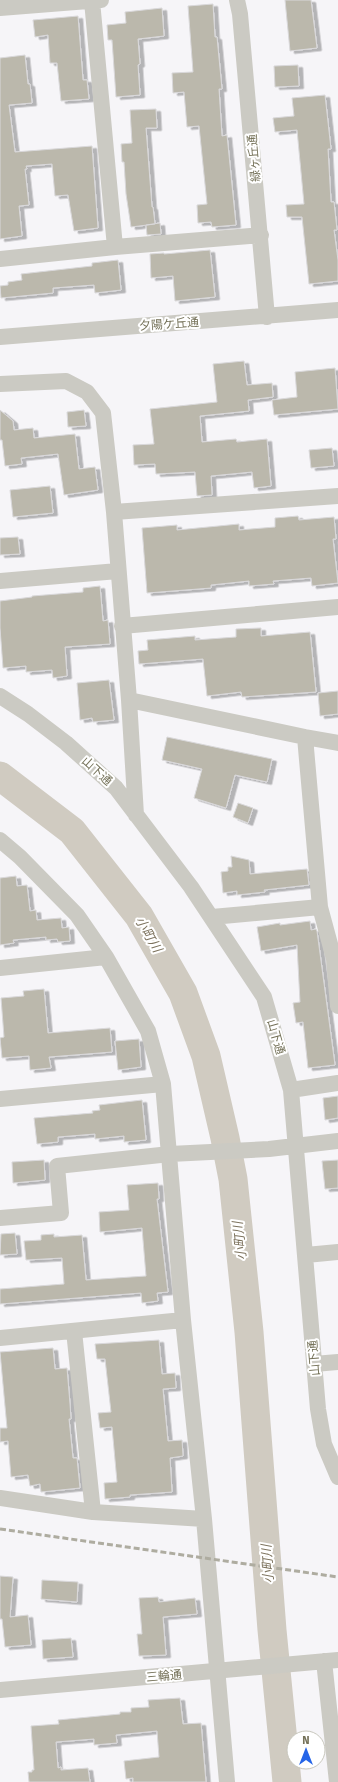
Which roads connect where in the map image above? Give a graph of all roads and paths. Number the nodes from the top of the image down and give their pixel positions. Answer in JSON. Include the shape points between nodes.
{"nodes":[{"id":1,"x":96,"y":0,"type":"edge"},
{"id":2,"x":237,"y":0,"type":"edge"},
{"id":3,"x":0,"y":8,"type":"edge"},
{"id":4,"x":261,"y":235,"type":"junction"},
{"id":5,"x":115,"y":247,"type":"junction"},
{"id":6,"x":0,"y":259,"type":"edge"},
{"id":7,"x":338,"y":310,"type":"edge"},
{"id":8,"x":267,"y":317,"type":"junction"},
{"id":9,"x":0,"y":338,"type":"edge"},
{"id":10,"x":0,"y":384,"type":"edge"},
{"id":11,"x":338,"y":496,"type":"edge"},
{"id":12,"x":114,"y":512,"type":"junction"},
{"id":13,"x":118,"y":571,"type":"junction"},
{"id":14,"x":0,"y":580,"type":"edge"},
{"id":15,"x":338,"y":606,"type":"edge"},
{"id":16,"x":122,"y":626,"type":"junction"},
{"id":17,"x":0,"y":696,"type":"edge"},
{"id":18,"x":129,"y":700,"type":"junction"},
{"id":19,"x":305,"y":737,"type":"junction"},
{"id":20,"x":338,"y":742,"type":"edge"},
{"id":21,"x":136,"y":815,"type":"junction"},
{"id":22,"x":0,"y":840,"type":"edge"},
{"id":23,"x":20,"y":857,"type":"junction"},
{"id":24,"x":0,"y":858,"type":"edge"},
{"id":25,"x":320,"y":907,"type":"junction"},
{"id":26,"x":212,"y":917,"type":"junction"},
{"id":27,"x":106,"y":957,"type":"junction"},
{"id":28,"x":0,"y":968,"type":"edge"},
{"id":29,"x":338,"y":1006,"type":"edge"},
{"id":30,"x":338,"y":1083,"type":"edge"},
{"id":31,"x":163,"y":1084,"type":"junction"},
{"id":32,"x":291,"y":1090,"type":"junction"},
{"id":33,"x":0,"y":1098,"type":"edge"},
{"id":34,"x":338,"y":1141,"type":"edge"},
{"id":35,"x":296,"y":1146,"type":"junction"},
{"id":36,"x":170,"y":1154,"type":"junction"},
{"id":37,"x":0,"y":1218,"type":"edge"},
{"id":38,"x":338,"y":1252,"type":"edge"},
{"id":39,"x":306,"y":1255,"type":"junction"},
{"id":40,"x":183,"y":1320,"type":"junction"},
{"id":41,"x":74,"y":1331,"type":"junction"},
{"id":42,"x":0,"y":1338,"type":"edge"},
{"id":43,"x":338,"y":1362,"type":"edge"},
{"id":44,"x":314,"y":1364,"type":"junction"},
{"id":45,"x":338,"y":1476,"type":"edge"},
{"id":46,"x":0,"y":1498,"type":"edge"},
{"id":47,"x":93,"y":1512,"type":"junction"},
{"id":48,"x":204,"y":1519,"type":"junction"},
{"id":49,"x":327,"y":1661,"type":"edge"},
{"id":50,"x":217,"y":1671,"type":"junction"},
{"id":51,"x":0,"y":1690,"type":"edge"},
{"id":52,"x":227,"y":1782,"type":"edge"},
{"id":53,"x":337,"y":1782,"type":"edge"}],
"edges":[{"from":1,"to":3,"type":"street"},
{"from":1,"to":5,"type":"street"},
{"from":2,"to":4,"type":"street","name":"緑ヶ丘通"},
{"from":4,"to":5,"type":"street"},
{"from":4,"to":8,"type":"street","name":"緑ヶ丘通"},
{"from":5,"to":6,"type":"street"},
{"from":7,"to":8,"type":"street","name":"夕陽ケ丘通"},
{"from":8,"to":9,"type":"street","name":"夕陽ケ丘通"},
{"from":10,"to":12,"type":"street","via":[[66,381],[87,392],[103,412]]},
{"from":11,"to":12,"type":"street"},
{"from":12,"to":13,"type":"street"},
{"from":13,"to":14,"type":"street"},
{"from":13,"to":16,"type":"street"},
{"from":15,"to":16,"type":"street"},
{"from":16,"to":18,"type":"street"},
{"from":17,"to":21,"type":"street","name":"山下通","via":[[66,743],[116,788]]},
{"from":18,"to":19,"type":"street"},
{"from":18,"to":21,"type":"street"},
{"from":19,"to":20,"type":"street"},
{"from":19,"to":25,"type":"street"},
{"from":21,"to":26,"type":"street","name":"山下通"},
{"from":22,"to":23,"type":"street"},
{"from":23,"to":24,"type":"street"},
{"from":23,"to":27,"type":"street","via":[[77,915]]},
{"from":25,"to":26,"type":"street"},
{"from":25,"to":29,"type":"street","via":[[334,959]]},
{"from":26,"to":32,"type":"street","name":"山下通","via":[[264,997]]},
{"from":27,"to":28,"type":"street"},
{"from":27,"to":31,"type":"street","via":[[148,1031]]},
{"from":30,"to":32,"type":"street"},
{"from":31,"to":33,"type":"street"},
{"from":31,"to":36,"type":"street"},
{"from":32,"to":35,"type":"street","name":"山下通"},
{"from":34,"to":35,"type":"street"},
{"from":35,"to":36,"type":"street"},
{"from":35,"to":39,"type":"street","name":"山下通"},
{"from":36,"to":37,"type":"street","via":[[57,1166],[61,1213]]},
{"from":36,"to":40,"type":"street"},
{"from":38,"to":39,"type":"street"},
{"from":39,"to":44,"type":"street","name":"山下通"},
{"from":40,"to":41,"type":"street"},
{"from":40,"to":48,"type":"street"},
{"from":41,"to":42,"type":"street"},
{"from":41,"to":47,"type":"street"},
{"from":43,"to":44,"type":"street"},
{"from":44,"to":45,"type":"street","name":"山下通","via":[[324,1444]]},
{"from":46,"to":47,"type":"street"},
{"from":47,"to":48,"type":"street"},
{"from":48,"to":50,"type":"street"},
{"from":49,"to":50,"type":"street","name":"三輪通"},
{"from":49,"to":53,"type":"street"},
{"from":50,"to":51,"type":"street","name":"三輪通"},
{"from":50,"to":52,"type":"street"}]}
